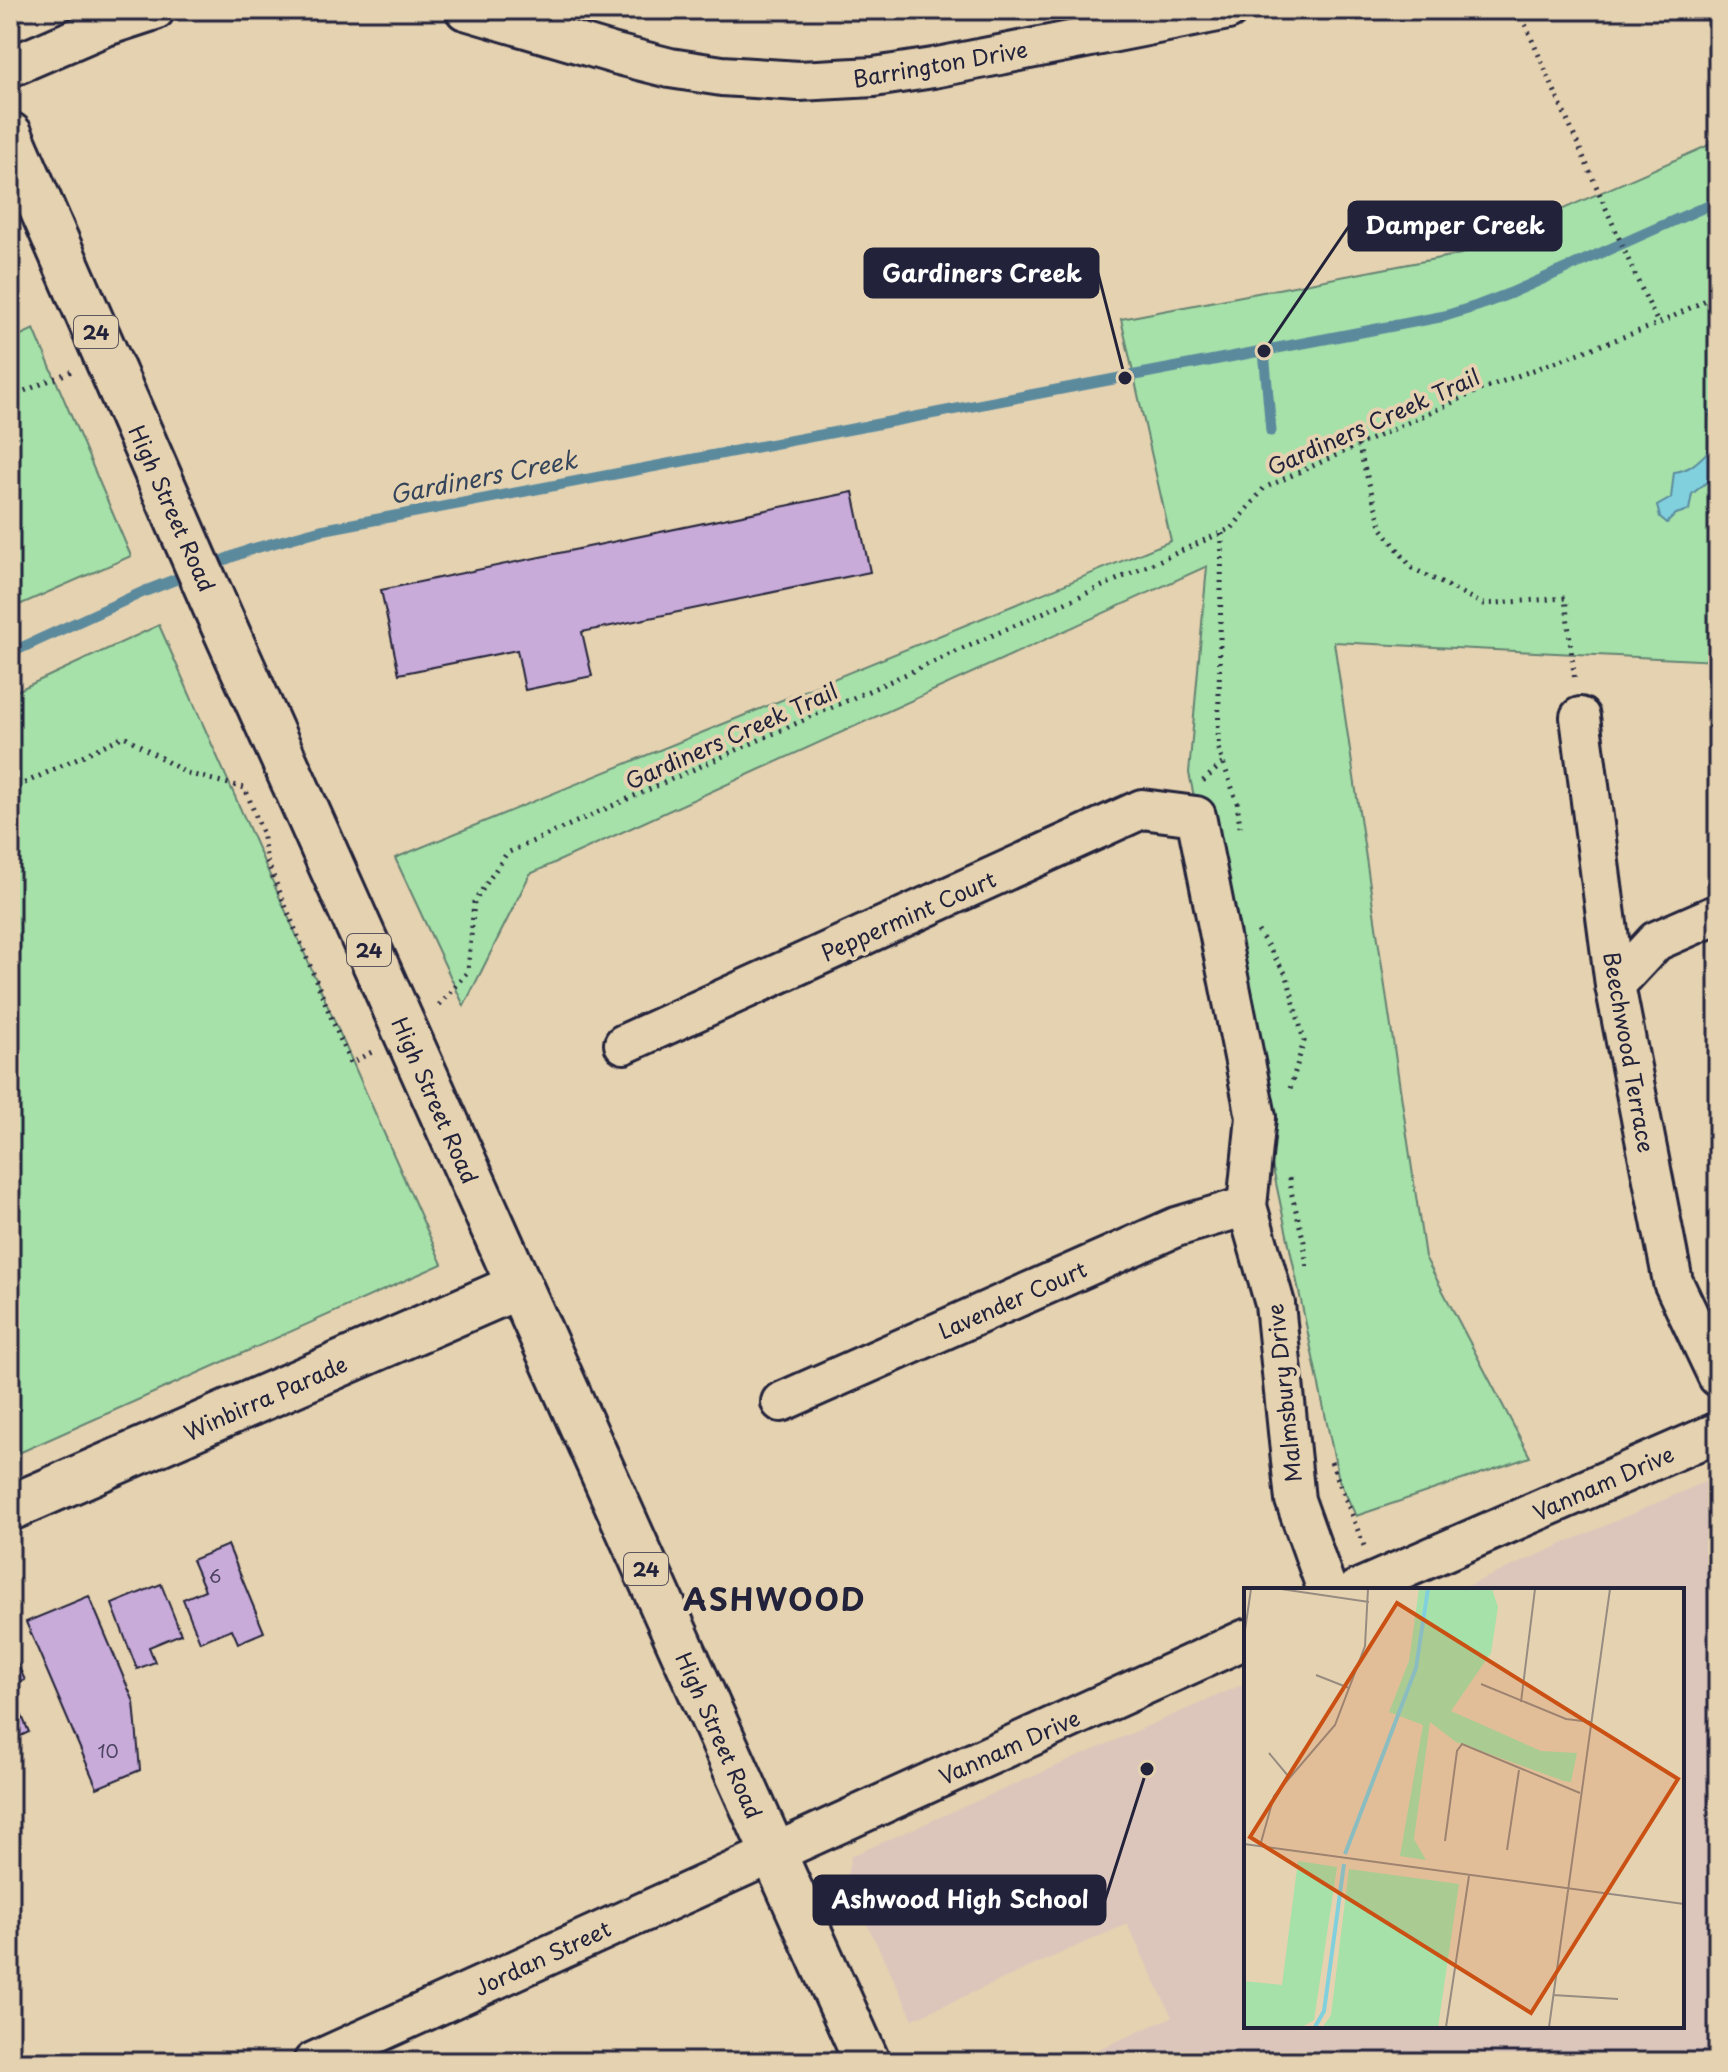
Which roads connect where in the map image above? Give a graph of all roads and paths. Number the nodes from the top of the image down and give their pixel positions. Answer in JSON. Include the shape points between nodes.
{"nodes":[{"id":1,"x":155,"y":10,"type":"edge"},
{"id":2,"x":465,"y":10,"type":"edge"},
{"id":3,"x":1228,"y":10,"type":"edge"},
{"id":4,"x":1519,"y":10,"type":"edge"},
{"id":5,"x":1120,"y":20,"type":"edge"},
{"id":6,"x":10,"y":67,"type":"edge"},
{"id":7,"x":10,"y":135,"type":"edge"},
{"id":8,"x":1718,"y":294,"type":"edge"},
{"id":9,"x":1658,"y":324,"type":"junction"},
{"id":10,"x":105,"y":354,"type":"junction"},
{"id":11,"x":10,"y":397,"type":"edge"},
{"id":12,"x":1358,"y":445,"type":"junction"},
{"id":13,"x":1580,"y":717,"type":"joint"},
{"id":14,"x":10,"y":790,"type":"edge"},
{"id":15,"x":1196,"y":816,"type":"joint"},
{"id":16,"x":1718,"y":914,"type":"edge"},
{"id":17,"x":1615,"y":985,"type":"junction"},
{"id":18,"x":407,"y":1035,"type":"junction"},
{"id":19,"x":624,"y":1044,"type":"dead end"},
{"id":20,"x":1247,"y":1206,"type":"junction"},
{"id":21,"x":519,"y":1286,"type":"junction"},
{"id":22,"x":1718,"y":1377,"type":"edge"},
{"id":23,"x":781,"y":1402,"type":"dead end"},
{"id":24,"x":1718,"y":1432,"type":"edge"},
{"id":25,"x":10,"y":1508,"type":"edge"},
{"id":26,"x":1326,"y":1588,"type":"edge"},
{"id":27,"x":1361,"y":1588,"type":"edge"},
{"id":28,"x":1244,"y":1640,"type":"edge"},
{"id":29,"x":772,"y":1852,"type":"junction"},
{"id":30,"x":313,"y":2062,"type":"edge"},
{"id":31,"x":867,"y":2062,"type":"edge"}],
"edges":[{"from":1,"to":6,"type":"street"},
{"from":2,"to":5,"type":"street","name":"Barrington Drive","via":[[670,68],[799,81],[933,68]]},
{"from":3,"to":5,"type":"street","name":"Barrington Drive"},
{"from":4,"to":9,"type":"path"},
{"from":7,"to":10,"type":"main road","name":"High Street Road","number":"24"},
{"from":8,"to":9,"type":"path","name":"Gardiners Creek Trail"},
{"from":9,"to":12,"type":"path","name":"Gardiners Creek Trail","via":[[1482,389]]},
{"from":10,"to":11,"type":"path"},
{"from":10,"to":18,"type":"main road","name":"High Street Road","number":"24"},
{"from":12,"to":13,"type":"path","via":[[1382,529],[1412,568],[1483,604],[1565,598]]},
{"from":12,"to":18,"type":"path","name":"Gardiners Creek Trail","via":[[1264,488],[1232,528],[507,853],[474,902],[468,971]]},
{"from":13,"to":17,"type":"street","name":"Beechwood Terrace"},
{"from":14,"to":18,"type":"path","name":"Gardiners Creek Trail","via":[[124,736],[186,773],[245,788],[267,861],[350,1063]]},
{"from":15,"to":19,"type":"street","name":"Peppermint Court","via":[[1142,809]]},
{"from":15,"to":20,"type":"street","name":"Malmsbury Drive","via":[[1256,1117]]},
{"from":16,"to":17,"type":"street","via":[[1656,941]]},
{"from":17,"to":22,"type":"street","name":"Beechwood Terrace","via":[[1673,1282]]},
{"from":18,"to":21,"type":"main road","name":"High Street Road","number":"24"},
{"from":20,"to":23,"type":"street","name":"Lavender Court","via":[[1176,1227]]},
{"from":20,"to":26,"type":"street","name":"Malmsbury Drive","via":[[1275,1304],[1295,1500]]},
{"from":21,"to":25,"type":"main road","name":"Winbirra Parade"},
{"from":21,"to":29,"type":"main road","name":"High Street Road","number":"24"},
{"from":24,"to":27,"type":"street","name":"Vannam Drive"},
{"from":28,"to":29,"type":"street","name":"Vannam Drive"},
{"from":29,"to":30,"type":"street","name":"Jordan Street"},
{"from":29,"to":31,"type":"main road","name":"High Street Road","number":"24"}]}
